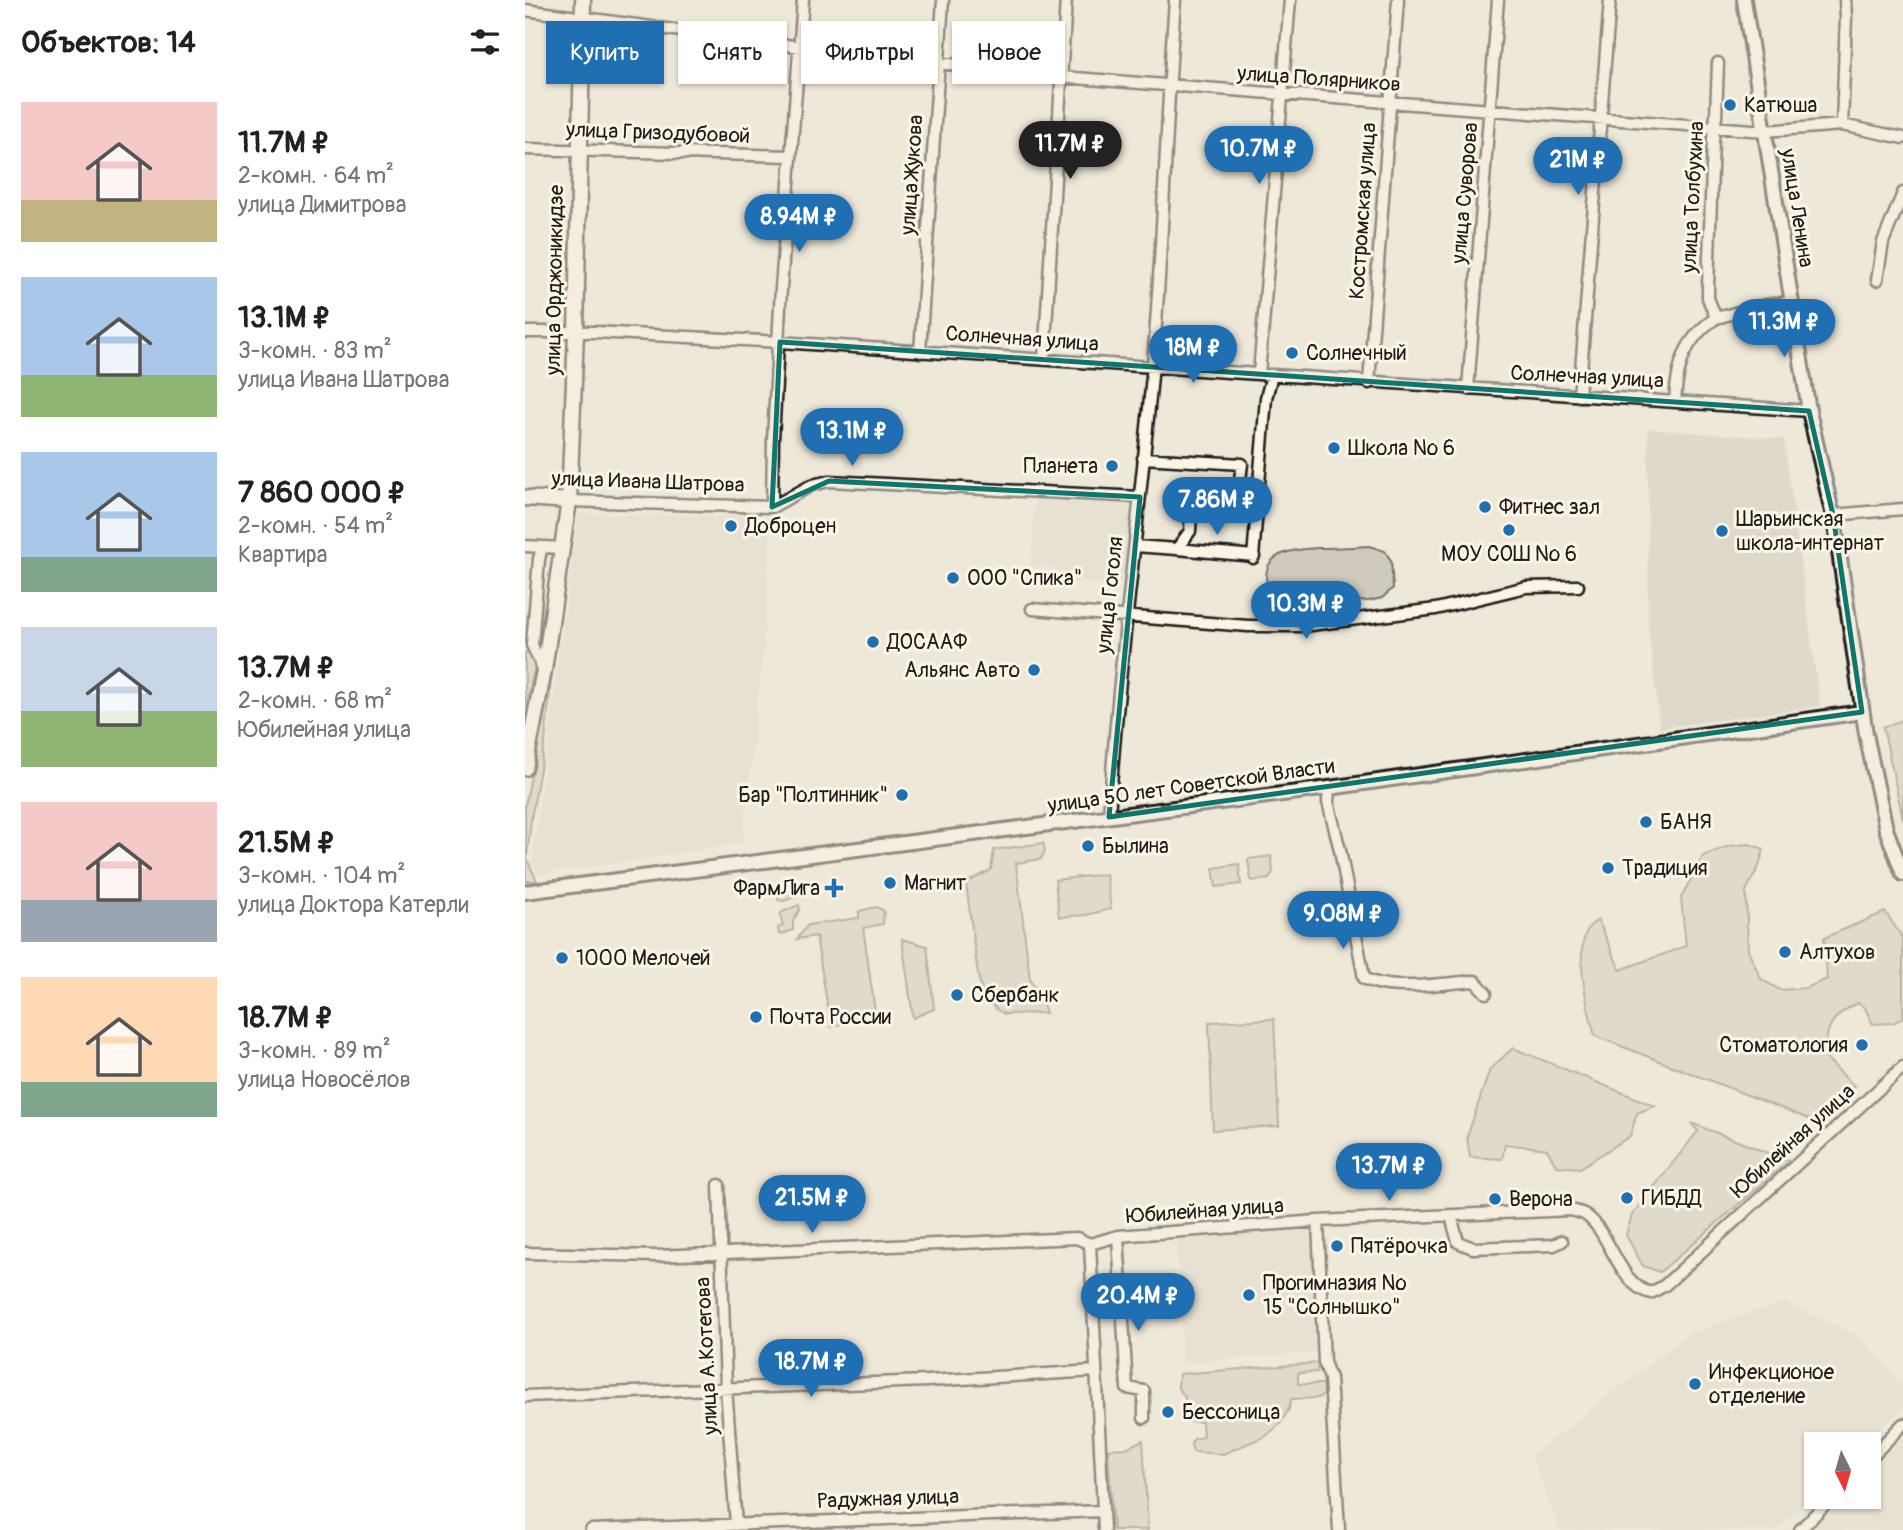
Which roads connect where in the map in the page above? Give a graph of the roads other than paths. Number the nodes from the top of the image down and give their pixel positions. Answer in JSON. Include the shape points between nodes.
{"nodes":[{"id":1,"x":583,"y":0,"type":"edge"},
{"id":2,"x":803,"y":0,"type":"edge"},
{"id":3,"x":943,"y":0,"type":"edge"},
{"id":4,"x":1066,"y":0,"type":"edge"},
{"id":5,"x":1175,"y":0,"type":"edge"},
{"id":6,"x":1290,"y":0,"type":"edge"},
{"id":7,"x":1398,"y":0,"type":"edge"},
{"id":8,"x":1498,"y":0,"type":"edge"},
{"id":9,"x":1610,"y":0,"type":"edge"},
{"id":10,"x":1744,"y":0,"type":"edge"},
{"id":11,"x":1845,"y":0,"type":"edge"},
{"id":12,"x":525,"y":10,"type":"edge"},
{"id":13,"x":583,"y":19,"type":"junction"},
{"id":14,"x":1065,"y":21,"type":"edge"},
{"id":15,"x":800,"y":47,"type":"junction"},
{"id":16,"x":1718,"y":63,"type":"dead end"},
{"id":17,"x":938,"y":64,"type":"joint"},
{"id":18,"x":952,"y":65,"type":"edge"},
{"id":19,"x":1065,"y":77,"type":"edge"},
{"id":20,"x":937,"y":84,"type":"edge"},
{"id":21,"x":1062,"y":84,"type":"edge"},
{"id":22,"x":1169,"y":87,"type":"junction"},
{"id":23,"x":1282,"y":96,"type":"junction"},
{"id":24,"x":1390,"y":103,"type":"junction"},
{"id":25,"x":1492,"y":109,"type":"junction"},
{"id":26,"x":1599,"y":119,"type":"junction"},
{"id":27,"x":1842,"y":125,"type":"junction"},
{"id":28,"x":1715,"y":127,"type":"junction"},
{"id":29,"x":1765,"y":131,"type":"junction"},
{"id":30,"x":1903,"y":138,"type":"edge"},
{"id":31,"x":525,"y":149,"type":"edge"},
{"id":32,"x":579,"y":151,"type":"junction"},
{"id":33,"x":790,"y":156,"type":"junction"},
{"id":34,"x":1903,"y":193,"type":"edge"},
{"id":35,"x":1877,"y":280,"type":"dead end"},
{"id":36,"x":1791,"y":302,"type":"junction"},
{"id":37,"x":1716,"y":318,"type":"junction"},
{"id":38,"x":525,"y":332,"type":"edge"},
{"id":39,"x":576,"y":333,"type":"junction"},
{"id":40,"x":780,"y":342,"type":"junction"},
{"id":41,"x":919,"y":352,"type":"junction"},
{"id":42,"x":1044,"y":360,"type":"junction"},
{"id":43,"x":1153,"y":366,"type":"junction"},
{"id":44,"x":1259,"y":374,"type":"junction"},
{"id":45,"x":1272,"y":375,"type":"junction"},
{"id":46,"x":1370,"y":383,"type":"junction"},
{"id":47,"x":1468,"y":389,"type":"junction"},
{"id":48,"x":1579,"y":396,"type":"junction"},
{"id":49,"x":1675,"y":401,"type":"junction"},
{"id":50,"x":1809,"y":411,"type":"junction"},
{"id":51,"x":1143,"y":458,"type":"junction"},
{"id":52,"x":1140,"y":497,"type":"junction"},
{"id":53,"x":525,"y":498,"type":"edge"},
{"id":54,"x":569,"y":501,"type":"junction"},
{"id":55,"x":772,"y":507,"type":"junction"},
{"id":56,"x":1903,"y":509,"type":"edge"},
{"id":57,"x":1833,"y":514,"type":"junction"},
{"id":58,"x":525,"y":546,"type":"edge"},
{"id":59,"x":1135,"y":546,"type":"junction"},
{"id":60,"x":542,"y":547,"type":"junction"},
{"id":61,"x":562,"y":548,"type":"junction"},
{"id":62,"x":1177,"y":549,"type":"junction"},
{"id":63,"x":1578,"y":586,"type":"dead end"},
{"id":64,"x":1032,"y":609,"type":"dead end"},
{"id":65,"x":1128,"y":615,"type":"junction"},
{"id":66,"x":544,"y":670,"type":"junction"},
{"id":67,"x":1862,"y":712,"type":"junction"},
{"id":68,"x":525,"y":768,"type":"edge"},
{"id":69,"x":1329,"y":788,"type":"junction"},
{"id":70,"x":1109,"y":817,"type":"junction"},
{"id":71,"x":1903,"y":874,"type":"edge"},
{"id":72,"x":525,"y":892,"type":"edge"},
{"id":73,"x":1486,"y":993,"type":"dead end"},
{"id":74,"x":1903,"y":1067,"type":"edge"},
{"id":75,"x":719,"y":1185,"type":"dead end"},
{"id":76,"x":1451,"y":1216,"type":"junction"},
{"id":77,"x":1318,"y":1221,"type":"junction"},
{"id":78,"x":1118,"y":1236,"type":"junction"},
{"id":79,"x":1562,"y":1241,"type":"dead end"},
{"id":80,"x":1090,"y":1244,"type":"junction"},
{"id":81,"x":525,"y":1253,"type":"edge"},
{"id":82,"x":721,"y":1253,"type":"junction"},
{"id":83,"x":1096,"y":1371,"type":"junction"},
{"id":84,"x":726,"y":1387,"type":"junction"},
{"id":85,"x":525,"y":1396,"type":"edge"},
{"id":86,"x":1144,"y":1418,"type":"dead end"},
{"id":87,"x":1903,"y":1424,"type":"edge"},
{"id":88,"x":1881,"y":1447,"type":"edge"},
{"id":89,"x":1820,"y":1509,"type":"edge"},
{"id":90,"x":1104,"y":1511,"type":"junction"},
{"id":91,"x":736,"y":1525,"type":"junction"},
{"id":92,"x":591,"y":1530,"type":"edge"},
{"id":93,"x":1104,"y":1530,"type":"edge"},
{"id":94,"x":1339,"y":1530,"type":"edge"},
{"id":95,"x":1800,"y":1530,"type":"edge"}],
"edges":[{"from":1,"to":13,"type":"main road","name":"улица Орджоникидзе"},
{"from":2,"to":15,"type":"street"},
{"from":3,"to":17,"type":"street","name":"улица Жукова"},
{"from":4,"to":14,"type":"street"},
{"from":5,"to":22,"type":"street","name":"улица Гоголя"},
{"from":6,"to":23,"type":"street"},
{"from":7,"to":24,"type":"street","name":"Костромская улица"},
{"from":8,"to":25,"type":"street","name":"улица Суворова"},
{"from":9,"to":26,"type":"street"},
{"from":10,"to":29,"type":"street","name":"улица Ленина"},
{"from":11,"to":27,"type":"street"},
{"from":12,"to":13,"type":"street","name":"улица Полярников"},
{"from":13,"to":15,"type":"street","name":"улица Полярников"},
{"from":13,"to":32,"type":"main road","name":"улица Орджоникидзе"},
{"from":15,"to":33,"type":"street"},
{"from":16,"to":28,"type":"street","name":"улица Толбухина"},
{"from":17,"to":18,"type":"street","name":"улица Полярников"},
{"from":19,"to":22,"type":"street","name":"улица Полярников"},
{"from":20,"to":41,"type":"street","name":"улица Жукова"},
{"from":21,"to":42,"type":"street"},
{"from":22,"to":23,"type":"street","name":"улица Полярников"},
{"from":22,"to":43,"type":"street","name":"улица Гоголя"},
{"from":23,"to":24,"type":"street","name":"улица Полярников"},
{"from":23,"to":44,"type":"street"},
{"from":24,"to":25,"type":"street","name":"улица Полярников"},
{"from":24,"to":46,"type":"street","name":"Костромская улица"},
{"from":25,"to":26,"type":"street","name":"улица Полярников"},
{"from":25,"to":47,"type":"street","name":"улица Суворова"},
{"from":26,"to":28,"type":"street","name":"улица Полярников"},
{"from":26,"to":48,"type":"street"},
{"from":27,"to":29,"type":"street","name":"улица Полярников"},
{"from":27,"to":30,"type":"street","name":"улица Полярников"},
{"from":28,"to":29,"type":"street","name":"улица Полярников"},
{"from":28,"to":37,"type":"street","name":"улица Толбухина","via":[[1708,298]]},
{"from":29,"to":36,"type":"street","name":"улица Ленина"},
{"from":31,"to":32,"type":"street","name":"улица Гризодубовой"},
{"from":32,"to":33,"type":"street","name":"улица Гризодубовой"},
{"from":32,"to":39,"type":"main road","name":"улица Орджоникидзе"},
{"from":33,"to":40,"type":"street"},
{"from":34,"to":35,"type":"street","via":[[1883,243]]},
{"from":36,"to":37,"type":"street"},
{"from":36,"to":50,"type":"street","name":"улица Ленина"},
{"from":37,"to":49,"type":"street","via":[[1689,342]]},
{"from":38,"to":39,"type":"street","name":"Солнечная улица"},
{"from":39,"to":40,"type":"street","name":"Солнечная улица"},
{"from":39,"to":54,"type":"main road","name":"улица Орджоникидзе"},
{"from":40,"to":41,"type":"street","name":"Солнечная улица"},
{"from":40,"to":55,"type":"street"},
{"from":41,"to":42,"type":"street","name":"Солнечная улица"},
{"from":42,"to":43,"type":"street","name":"Солнечная улица"},
{"from":43,"to":44,"type":"street","name":"Солнечная улица"},
{"from":43,"to":51,"type":"street","name":"улица Гоголя"},
{"from":44,"to":45,"type":"street","name":"Солнечная улица"},
{"from":45,"to":46,"type":"street","name":"Солнечная улица"},
{"from":45,"to":62,"type":"street","via":[[1266,398],[1254,557]]},
{"from":46,"to":47,"type":"street","name":"Солнечная улица"},
{"from":47,"to":48,"type":"street","name":"Солнечная улица"},
{"from":48,"to":49,"type":"street","name":"Солнечная улица"},
{"from":49,"to":50,"type":"street","name":"Солнечная улица"},
{"from":50,"to":57,"type":"street","name":"улица Ленина"},
{"from":51,"to":52,"type":"street","name":"улица Гоголя"},
{"from":51,"to":62,"type":"street","via":[[1242,464],[1238,496],[1192,498],[1190,531]]},
{"from":52,"to":55,"type":"street","name":"улица Ивана Шатрова","via":[[829,481]]},
{"from":52,"to":59,"type":"street","name":"улица Гоголя"},
{"from":53,"to":54,"type":"main road","name":"улица Ивана Шатрова"},
{"from":54,"to":55,"type":"street","name":"улица Ивана Шатрова"},
{"from":54,"to":61,"type":"main road","name":"улица Орджоникидзе"},
{"from":56,"to":57,"type":"street"},
{"from":57,"to":67,"type":"street","name":"улица Ленина"},
{"from":58,"to":60,"type":"street"},
{"from":59,"to":62,"type":"street"},
{"from":59,"to":65,"type":"street","name":"улица Гоголя"},
{"from":60,"to":61,"type":"street"},
{"from":60,"to":66,"type":"street","via":[[533,645]]},
{"from":61,"to":66,"type":"main road","name":"улица Орджоникидзе"},
{"from":63,"to":65,"type":"street","via":[[1526,587],[1436,608],[1303,626]]},
{"from":64,"to":65,"type":"street"},
{"from":65,"to":70,"type":"street","name":"улица Гоголя"},
{"from":66,"to":68,"type":"main road","name":"улица Орджоникидзе"},
{"from":67,"to":69,"type":"street","name":"улица 50 лет Советской Власти"},
{"from":67,"to":71,"type":"street","name":"улица Ленина","via":[[1886,829]]},
{"from":69,"to":70,"type":"street","name":"улица 50 лет Советской Власти"},
{"from":69,"to":73,"type":"street","via":[[1328,802],[1364,978],[1391,986],[1475,981]]},
{"from":70,"to":72,"type":"street","name":"улица 50 лет Советской Власти"},
{"from":74,"to":76,"type":"street","name":"Юбилейная улица","via":[[1651,1293],[1633,1282],[1585,1214],[1571,1210]]},
{"from":75,"to":82,"type":"street","name":"улица А.Котегова"},
{"from":76,"to":77,"type":"street","name":"Юбилейная улица"},
{"from":76,"to":79,"type":"street","via":[[1458,1242],[1472,1248]]},
{"from":77,"to":78,"type":"street","name":"Юбилейная улица"},
{"from":77,"to":94,"type":"street","via":[[1324,1362],[1330,1378]]},
{"from":78,"to":80,"type":"street","name":"Юбилейная улица"},
{"from":78,"to":86,"type":"street","via":[[1127,1388],[1144,1391]]},
{"from":80,"to":82,"type":"street","via":[[1077,1238]]},
{"from":80,"to":83,"type":"street"},
{"from":81,"to":82,"type":"street"},
{"from":82,"to":84,"type":"street","name":"улица А.Котегова"},
{"from":83,"to":84,"type":"street"},
{"from":83,"to":90,"type":"street"},
{"from":84,"to":85,"type":"street"},
{"from":84,"to":91,"type":"street","name":"улица А.Котегова"},
{"from":87,"to":88,"type":"street"},
{"from":89,"to":95,"type":"street"},
{"from":90,"to":91,"type":"street","name":"Радужная улица"},
{"from":90,"to":93,"type":"street"},
{"from":91,"to":92,"type":"street","name":"Радужная улица"}]}
